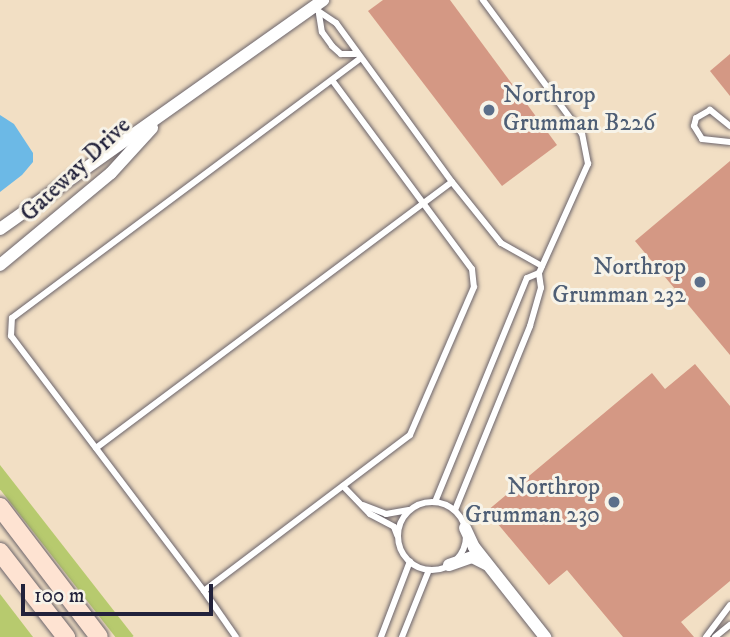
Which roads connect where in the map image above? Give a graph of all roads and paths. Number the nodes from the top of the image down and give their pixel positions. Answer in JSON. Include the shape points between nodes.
{"nodes":[{"id":1,"x":483,"y":0,"type":"edge"},
{"id":2,"x":319,"y":7,"type":"edge"},
{"id":3,"x":357,"y":56,"type":"junction"},
{"id":4,"x":332,"y":80,"type":"junction"},
{"id":5,"x":159,"y":119,"type":"junction"},
{"id":6,"x":730,"y":126,"type":"edge"},
{"id":7,"x":730,"y":142,"type":"edge"},
{"id":8,"x":452,"y":182,"type":"junction"},
{"id":9,"x":422,"y":203,"type":"junction"},
{"id":10,"x":0,"y":229,"type":"edge"},
{"id":11,"x":0,"y":265,"type":"edge"},
{"id":12,"x":540,"y":269,"type":"junction"},
{"id":13,"x":96,"y":448,"type":"junction"},
{"id":14,"x":343,"y":486,"type":"junction"},
{"id":15,"x":435,"y":502,"type":"junction"},
{"id":16,"x":361,"y":505,"type":"junction"},
{"id":17,"x":0,"y":507,"type":"edge"},
{"id":18,"x":409,"y":510,"type":"junction"},
{"id":19,"x":455,"y":510,"type":"junction"},
{"id":20,"x":465,"y":528,"type":"junction"},
{"id":21,"x":398,"y":539,"type":"junction"},
{"id":22,"x":0,"y":552,"type":"edge"},
{"id":23,"x":410,"y":561,"type":"junction"},
{"id":24,"x":449,"y":565,"type":"junction"},
{"id":25,"x":492,"y":567,"type":"junction"},
{"id":26,"x":429,"y":570,"type":"junction"},
{"id":27,"x":204,"y":591,"type":"junction"},
{"id":28,"x":730,"y":604,"type":"edge"},
{"id":29,"x":730,"y":625,"type":"edge"},
{"id":30,"x":66,"y":637,"type":"edge"},
{"id":31,"x":99,"y":637,"type":"edge"},
{"id":32,"x":236,"y":637,"type":"edge"},
{"id":33,"x":381,"y":637,"type":"edge"},
{"id":34,"x":402,"y":637,"type":"edge"},
{"id":35,"x":545,"y":637,"type":"edge"},
{"id":36,"x":706,"y":637,"type":"edge"},
{"id":37,"x":715,"y":637,"type":"edge"}],
"edges":[{"from":1,"to":12,"type":"lane","via":[[586,144],[585,174],[567,203]]},
{"from":2,"to":3,"type":"lane","via":[[336,23]]},
{"from":2,"to":3,"type":"lane","via":[[322,32],[332,46],[341,54]]},
{"from":2,"to":5,"type":"street"},
{"from":3,"to":4,"type":"lane"},
{"from":3,"to":8,"type":"lane"},
{"from":4,"to":9,"type":"lane"},
{"from":4,"to":13,"type":"lane","via":[[12,318],[11,336]]},
{"from":5,"to":10,"type":"street","name":"Gateway Drive"},
{"from":5,"to":11,"type":"street","name":"Gateway Drive","via":[[111,173]]},
{"from":6,"to":7,"type":"lane","via":[[710,110],[696,118],[694,127],[702,139]]},
{"from":8,"to":9,"type":"lane"},
{"from":8,"to":12,"type":"lane","via":[[501,243]]},
{"from":9,"to":13,"type":"lane"},
{"from":9,"to":14,"type":"lane","via":[[472,270],[474,287],[410,435]]},
{"from":12,"to":15,"type":"lane","via":[[527,278]]},
{"from":12,"to":19,"type":"lane","via":[[541,288],[530,326]]},
{"from":13,"to":27,"type":"lane"},
{"from":14,"to":16,"type":"lane"},
{"from":14,"to":27,"type":"lane"},
{"from":15,"to":18,"type":"lane"},
{"from":15,"to":19,"type":"lane"},
{"from":16,"to":18,"type":"lane","via":[[386,514]]},
{"from":16,"to":21,"type":"lane","via":[[394,527]]},
{"from":17,"to":31,"type":"main road"},
{"from":18,"to":21,"type":"lane"},
{"from":19,"to":20,"type":"lane"},
{"from":20,"to":24,"type":"lane","via":[[463,549]]},
{"from":20,"to":25,"type":"street"},
{"from":21,"to":23,"type":"lane"},
{"from":22,"to":30,"type":"main road"},
{"from":23,"to":26,"type":"lane"},
{"from":23,"to":33,"type":"lane"},
{"from":24,"to":25,"type":"street","via":[[472,557]]},
{"from":24,"to":26,"type":"lane"},
{"from":25,"to":35,"type":"street"},
{"from":26,"to":34,"type":"lane"},
{"from":27,"to":32,"type":"lane"},
{"from":28,"to":36,"type":"lane"},
{"from":29,"to":37,"type":"lane"}]}
